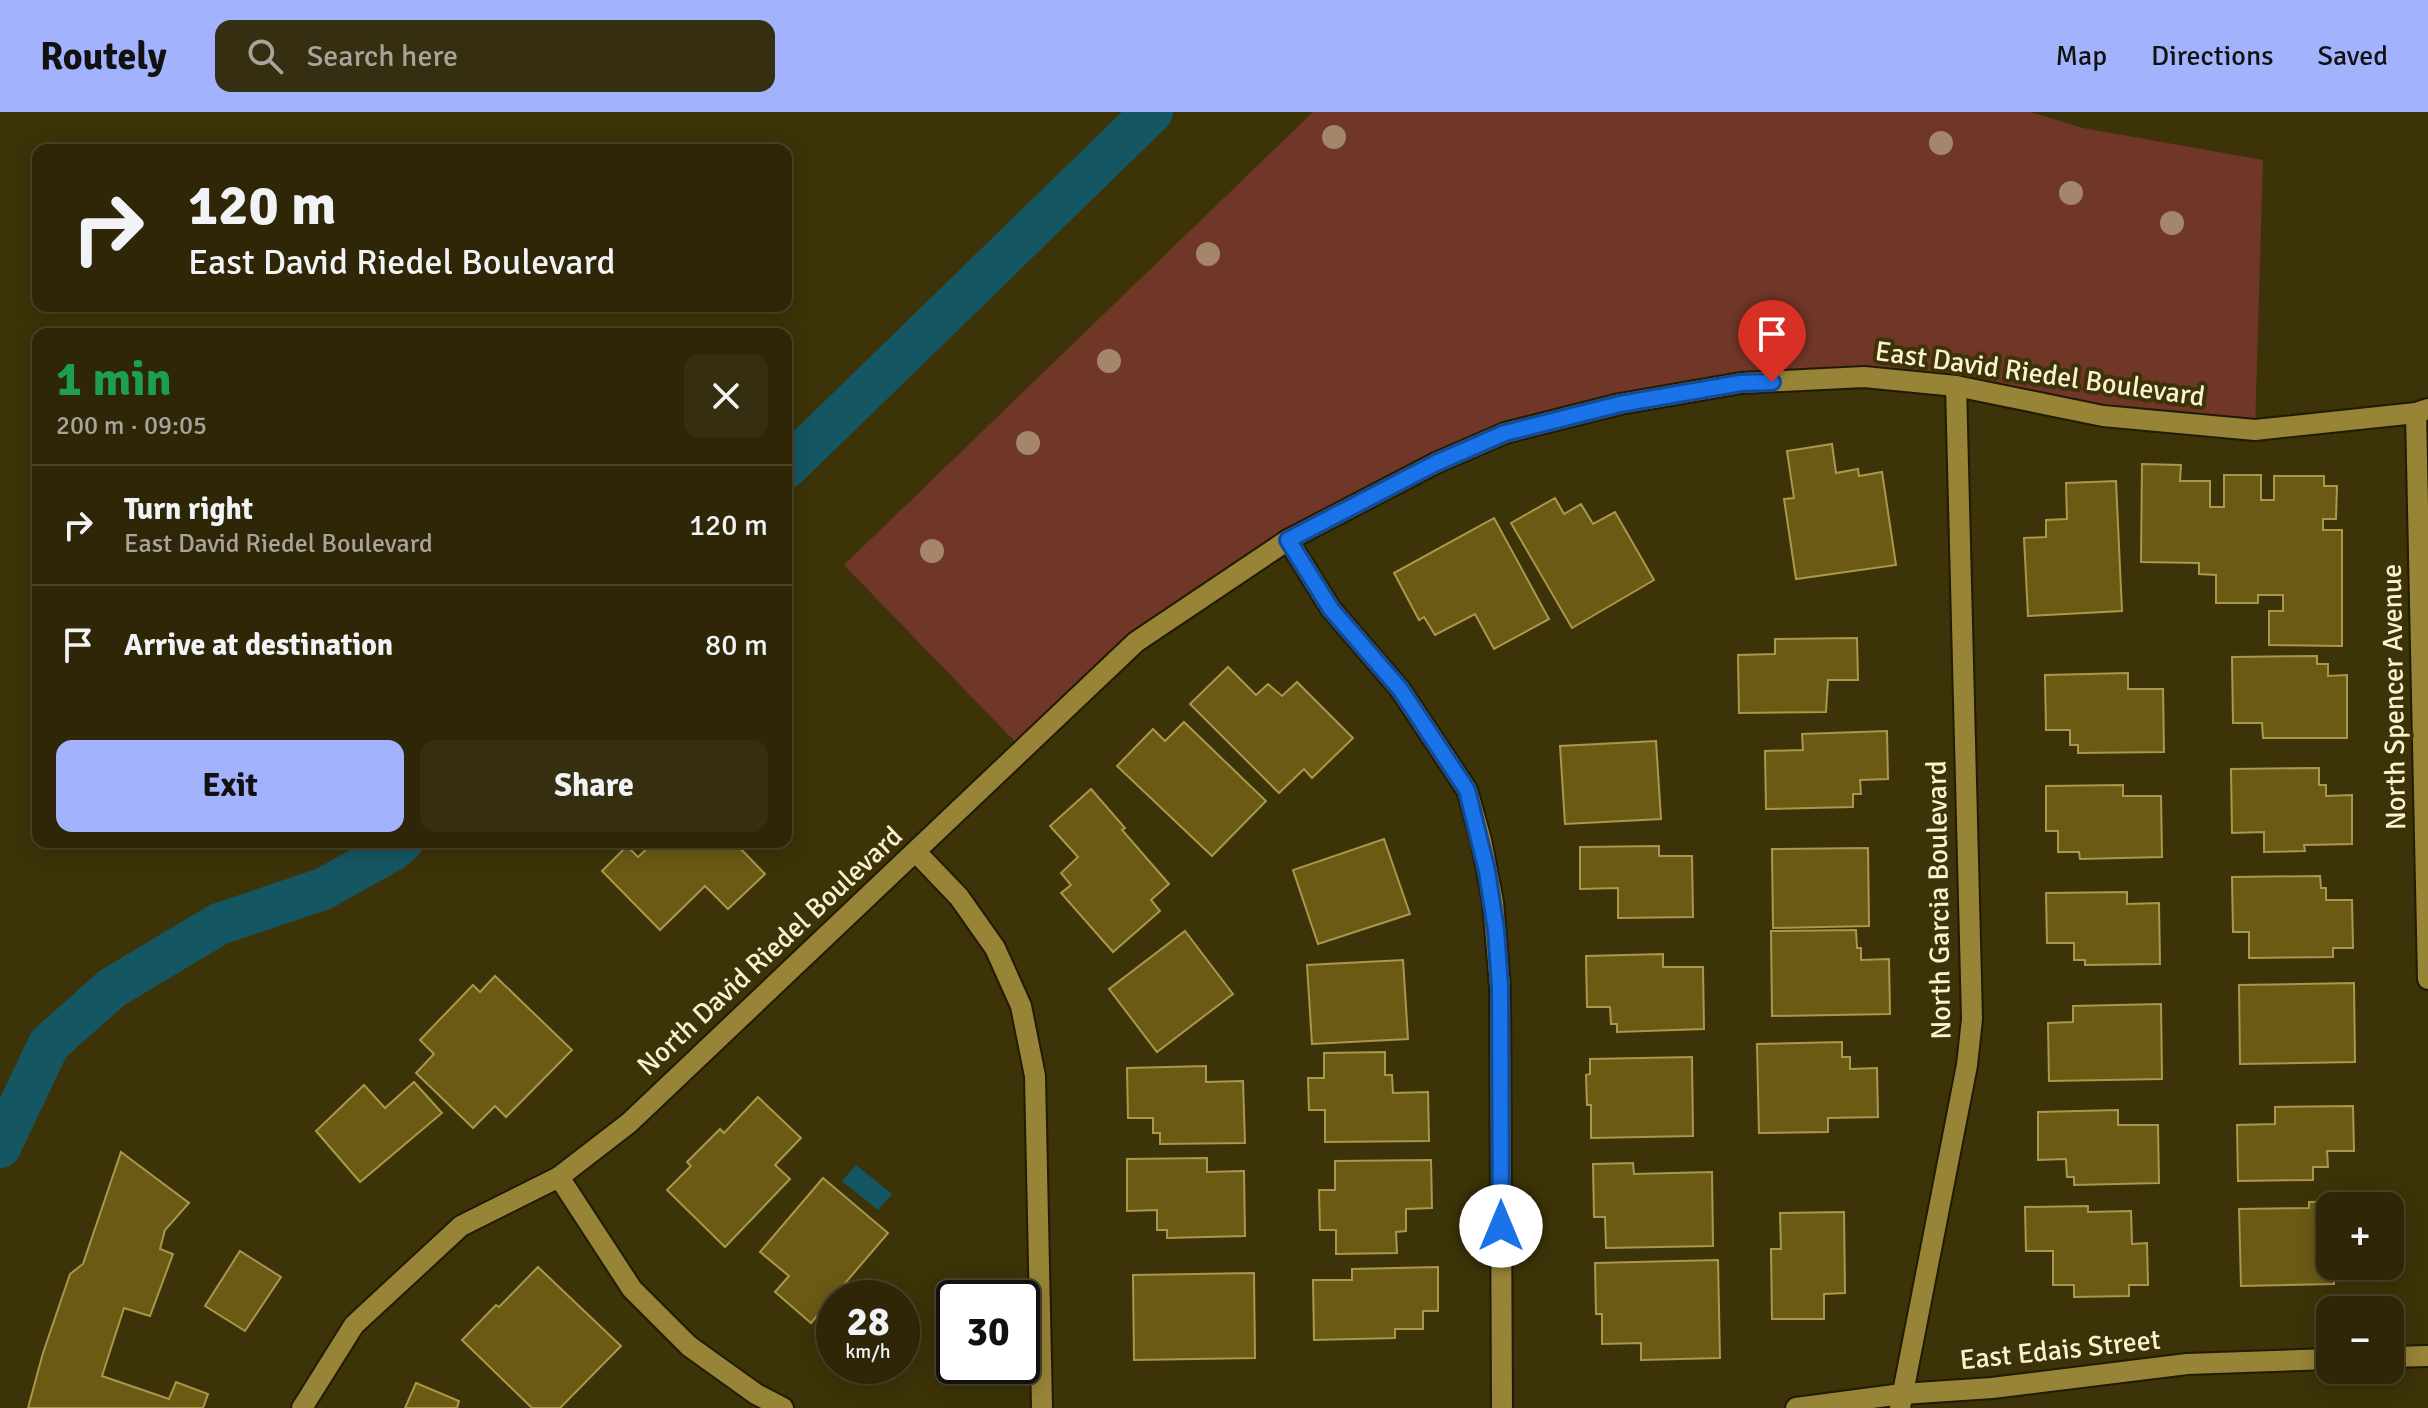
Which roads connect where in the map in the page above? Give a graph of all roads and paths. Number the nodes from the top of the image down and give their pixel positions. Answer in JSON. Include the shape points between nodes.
{"nodes":[{"id":1,"x":1956,"y":386,"type":"junction"},
{"id":2,"x":2422,"y":411,"type":"edge"},
{"id":3,"x":1288,"y":540,"type":"junction"},
{"id":4,"x":916,"y":852,"type":"junction"},
{"id":5,"x":2428,"y":979,"type":"edge"},
{"id":6,"x":559,"y":1177,"type":"junction"},
{"id":7,"x":2428,"y":1356,"type":"edge"},
{"id":8,"x":2404,"y":1357,"type":"edge"},
{"id":9,"x":2316,"y":1359,"type":"edge"},
{"id":10,"x":1901,"y":1401,"type":"edge"},
{"id":11,"x":302,"y":1408,"type":"edge"},
{"id":12,"x":783,"y":1408,"type":"edge"},
{"id":13,"x":1042,"y":1408,"type":"edge"},
{"id":14,"x":1502,"y":1408,"type":"edge"},
{"id":15,"x":1796,"y":1408,"type":"edge"}],
"edges":[{"from":1,"to":2,"type":"street","name":"East David Riedel Boulevard","via":[[2103,416],[2255,430]]},
{"from":1,"to":3,"type":"street","name":"East David Riedel Boulevard","via":[[1864,377],[1741,383],[1620,404],[1505,433]]},
{"from":1,"to":10,"type":"street","name":"North Garcia Boulevard","via":[[1972,1019]]},
{"from":2,"to":5,"type":"street","name":"North Spencer Avenue"},
{"from":3,"to":4,"type":"street","name":"North David Riedel Boulevard","via":[[1136,642]]},
{"from":3,"to":14,"type":"street","via":[[1331,609],[1400,689],[1467,790],[1481,840],[1500,987]]},
{"from":4,"to":6,"type":"street","name":"North David Riedel Boulevard","via":[[629,1123]]},
{"from":4,"to":13,"type":"street","via":[[959,897],[995,948],[1021,1006],[1035,1076]]},
{"from":6,"to":11,"type":"street","name":"North David Riedel Boulevard","via":[[461,1226],[354,1325]]},
{"from":6,"to":12,"type":"street","via":[[632,1289],[689,1346]]},
{"from":7,"to":8,"type":"street"},
{"from":9,"to":10,"type":"street","name":"East Edais Street","via":[[2187,1364]]},
{"from":10,"to":15,"type":"street","name":"East Edais Street"}]}
